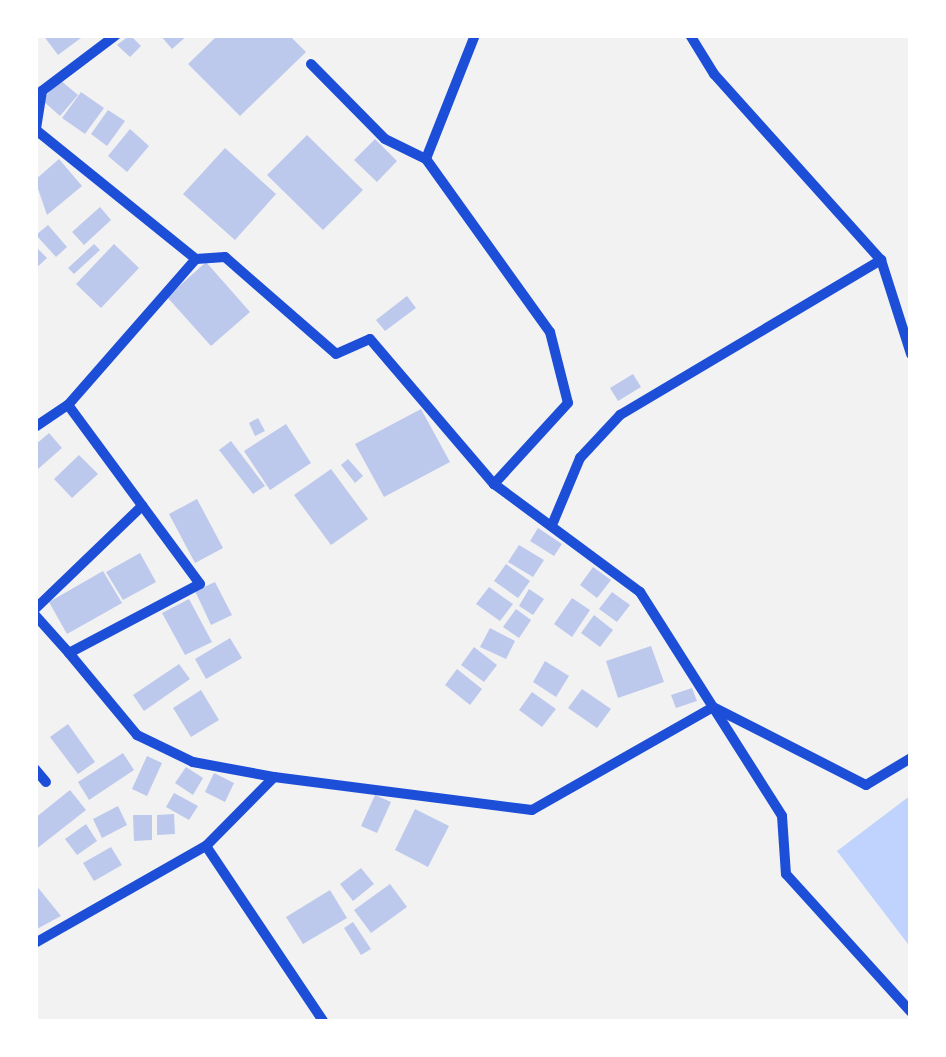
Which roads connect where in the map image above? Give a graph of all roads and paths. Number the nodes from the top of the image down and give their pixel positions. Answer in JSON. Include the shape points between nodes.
{"nodes":[{"id":1,"x":116,"y":35,"type":"edge"},
{"id":2,"x":475,"y":35,"type":"edge"},
{"id":3,"x":690,"y":35,"type":"edge"},
{"id":4,"x":311,"y":64,"type":"dead end"},
{"id":5,"x":426,"y":159,"type":"junction"},
{"id":6,"x":196,"y":259,"type":"junction"},
{"id":7,"x":881,"y":260,"type":"junction"},
{"id":8,"x":911,"y":354,"type":"edge"},
{"id":9,"x":68,"y":405,"type":"junction"},
{"id":10,"x":35,"y":427,"type":"edge"},
{"id":11,"x":494,"y":484,"type":"junction"},
{"id":12,"x":142,"y":506,"type":"junction"},
{"id":13,"x":552,"y":525,"type":"junction"},
{"id":14,"x":35,"y":612,"type":"edge"},
{"id":15,"x":69,"y":653,"type":"junction"},
{"id":16,"x":713,"y":706,"type":"junction"},
{"id":17,"x":911,"y":758,"type":"edge"},
{"id":18,"x":35,"y":768,"type":"edge"},
{"id":19,"x":274,"y":777,"type":"junction"},
{"id":20,"x":46,"y":782,"type":"dead end"},
{"id":21,"x":206,"y":846,"type":"junction"},
{"id":22,"x":35,"y":943,"type":"edge"},
{"id":23,"x":911,"y":1012,"type":"edge"},
{"id":24,"x":324,"y":1022,"type":"edge"}],
"edges":[{"from":1,"to":6,"type":"street","via":[[42,92],[36,130]]},
{"from":2,"to":5,"type":"street"},
{"from":3,"to":7,"type":"street","via":[[714,74]]},
{"from":4,"to":5,"type":"street","via":[[385,138]]},
{"from":5,"to":11,"type":"street","via":[[550,332],[568,402]]},
{"from":6,"to":9,"type":"street"},
{"from":6,"to":11,"type":"street","via":[[226,257],[336,354],[370,339]]},
{"from":7,"to":8,"type":"street"},
{"from":7,"to":13,"type":"street","via":[[620,415],[580,458]]},
{"from":9,"to":10,"type":"street"},
{"from":9,"to":12,"type":"street"},
{"from":11,"to":13,"type":"street"},
{"from":12,"to":14,"type":"street"},
{"from":12,"to":15,"type":"street","via":[[200,584]]},
{"from":13,"to":16,"type":"street","via":[[640,592]]},
{"from":14,"to":15,"type":"street"},
{"from":15,"to":19,"type":"street","via":[[137,735],[193,762]]},
{"from":16,"to":17,"type":"street","via":[[866,785]]},
{"from":16,"to":19,"type":"street","via":[[532,810]]},
{"from":16,"to":23,"type":"street","via":[[782,816],[786,874]]},
{"from":18,"to":20,"type":"street"},
{"from":19,"to":21,"type":"street"},
{"from":21,"to":22,"type":"street"},
{"from":21,"to":24,"type":"street"}]}
